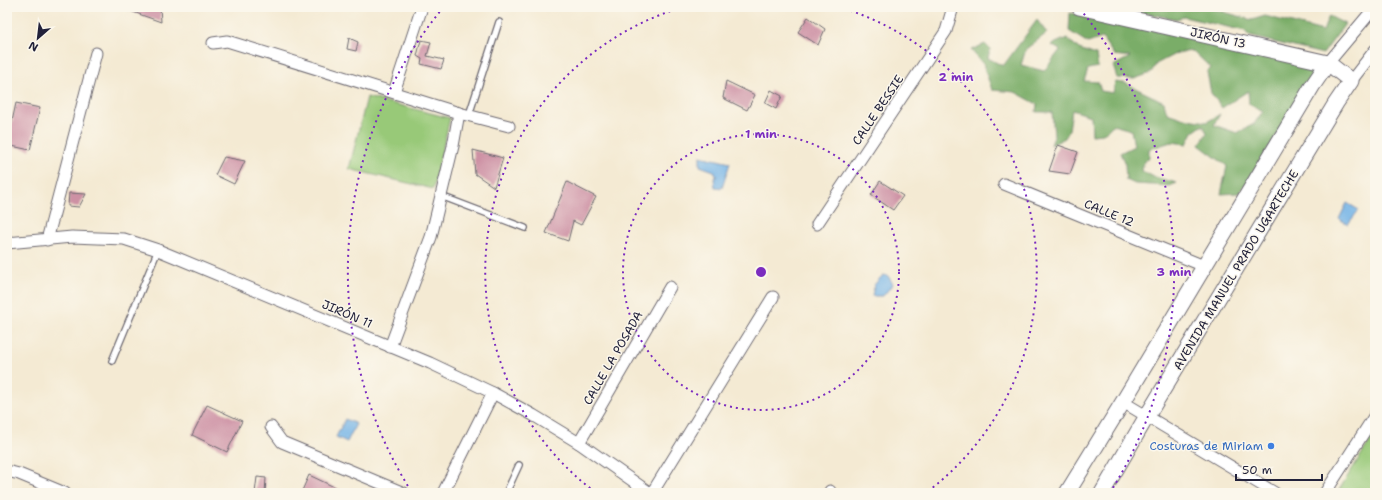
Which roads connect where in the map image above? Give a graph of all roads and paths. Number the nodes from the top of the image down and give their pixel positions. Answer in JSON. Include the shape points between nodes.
{"nodes":[{"id":1,"x":422,"y":7,"type":"edge"},
{"id":2,"x":952,"y":7,"type":"edge"},
{"id":3,"x":1079,"y":7,"type":"edge"},
{"id":4,"x":1375,"y":7,"type":"edge"},
{"id":5,"x":499,"y":22,"type":"dead end"},
{"id":6,"x":213,"y":43,"type":"dead end"},
{"id":7,"x":1375,"y":50,"type":"edge"},
{"id":8,"x":96,"y":52,"type":"dead end"},
{"id":9,"x":1328,"y":63,"type":"junction"},
{"id":10,"x":1351,"y":81,"type":"junction"},
{"id":11,"x":394,"y":92,"type":"junction"},
{"id":12,"x":464,"y":114,"type":"junction"},
{"id":13,"x":509,"y":126,"type":"dead end"},
{"id":14,"x":1004,"y":184,"type":"dead end"},
{"id":15,"x":441,"y":196,"type":"junction"},
{"id":16,"x":817,"y":224,"type":"dead end"},
{"id":17,"x":525,"y":228,"type":"dead end"},
{"id":18,"x":48,"y":240,"type":"junction"},
{"id":19,"x":7,"y":243,"type":"edge"},
{"id":20,"x":158,"y":250,"type":"junction"},
{"id":21,"x":1204,"y":266,"type":"junction"},
{"id":22,"x":670,"y":287,"type":"dead end"},
{"id":23,"x":773,"y":297,"type":"dead end"},
{"id":24,"x":390,"y":347,"type":"junction"},
{"id":25,"x":112,"y":361,"type":"dead end"},
{"id":26,"x":494,"y":393,"type":"junction"},
{"id":27,"x":1123,"y":402,"type":"junction"},
{"id":28,"x":1375,"y":415,"type":"edge"},
{"id":29,"x":1147,"y":416,"type":"junction"},
{"id":30,"x":271,"y":428,"type":"dead end"},
{"id":31,"x":579,"y":443,"type":"junction"},
{"id":32,"x":519,"y":465,"type":"dead end"},
{"id":33,"x":7,"y":470,"type":"edge"},
{"id":34,"x":65,"y":493,"type":"edge"},
{"id":35,"x":404,"y":493,"type":"edge"},
{"id":36,"x":443,"y":493,"type":"edge"},
{"id":37,"x":506,"y":493,"type":"edge"},
{"id":38,"x":651,"y":493,"type":"edge"},
{"id":39,"x":1067,"y":493,"type":"edge"},
{"id":40,"x":1102,"y":493,"type":"edge"},
{"id":41,"x":1274,"y":493,"type":"edge"},
{"id":42,"x":1325,"y":493,"type":"edge"}],
"edges":[{"from":1,"to":11,"type":"street"},
{"from":2,"to":16,"type":"street","name":"CALLE BESSIE","via":[[946,31]]},
{"from":3,"to":9,"type":"street","name":"JIRÓN 13"},
{"from":4,"to":9,"type":"street"},
{"from":5,"to":12,"type":"lane"},
{"from":6,"to":11,"type":"street","via":[[227,41]]},
{"from":7,"to":10,"type":"street","name":"AVENIDA MANUEL PRADO UGARTECHE"},
{"from":8,"to":18,"type":"street"},
{"from":9,"to":10,"type":"street","name":"JIRÓN 13"},
{"from":9,"to":21,"type":"street"},
{"from":10,"to":29,"type":"street","name":"AVENIDA MANUEL PRADO UGARTECHE"},
{"from":11,"to":12,"type":"street"},
{"from":12,"to":13,"type":"street"},
{"from":12,"to":15,"type":"street"},
{"from":14,"to":21,"type":"street","name":"CALLE 12"},
{"from":15,"to":17,"type":"lane"},
{"from":15,"to":24,"type":"street","via":[[431,237]]},
{"from":18,"to":19,"type":"street","name":"JIRÓN 11"},
{"from":18,"to":20,"type":"street","name":"JIRÓN 11","via":[[124,239]]},
{"from":20,"to":24,"type":"street","name":"JIRÓN 11"},
{"from":20,"to":25,"type":"lane"},
{"from":21,"to":27,"type":"street"},
{"from":22,"to":31,"type":"street","name":"CALLE LA POSADA"},
{"from":23,"to":38,"type":"street"},
{"from":24,"to":26,"type":"street","name":"JIRÓN 11"},
{"from":26,"to":31,"type":"street","name":"JIRÓN 11"},
{"from":26,"to":36,"type":"street"},
{"from":27,"to":29,"type":"street"},
{"from":27,"to":39,"type":"street"},
{"from":28,"to":42,"type":"street"},
{"from":29,"to":40,"type":"street","name":"AVENIDA MANUEL PRADO UGARTECHE"},
{"from":29,"to":41,"type":"street"},
{"from":30,"to":35,"type":"street","via":[[282,442]]},
{"from":31,"to":38,"type":"street","name":"JIRÓN 11"},
{"from":32,"to":37,"type":"lane"},
{"from":33,"to":34,"type":"street"}]}
